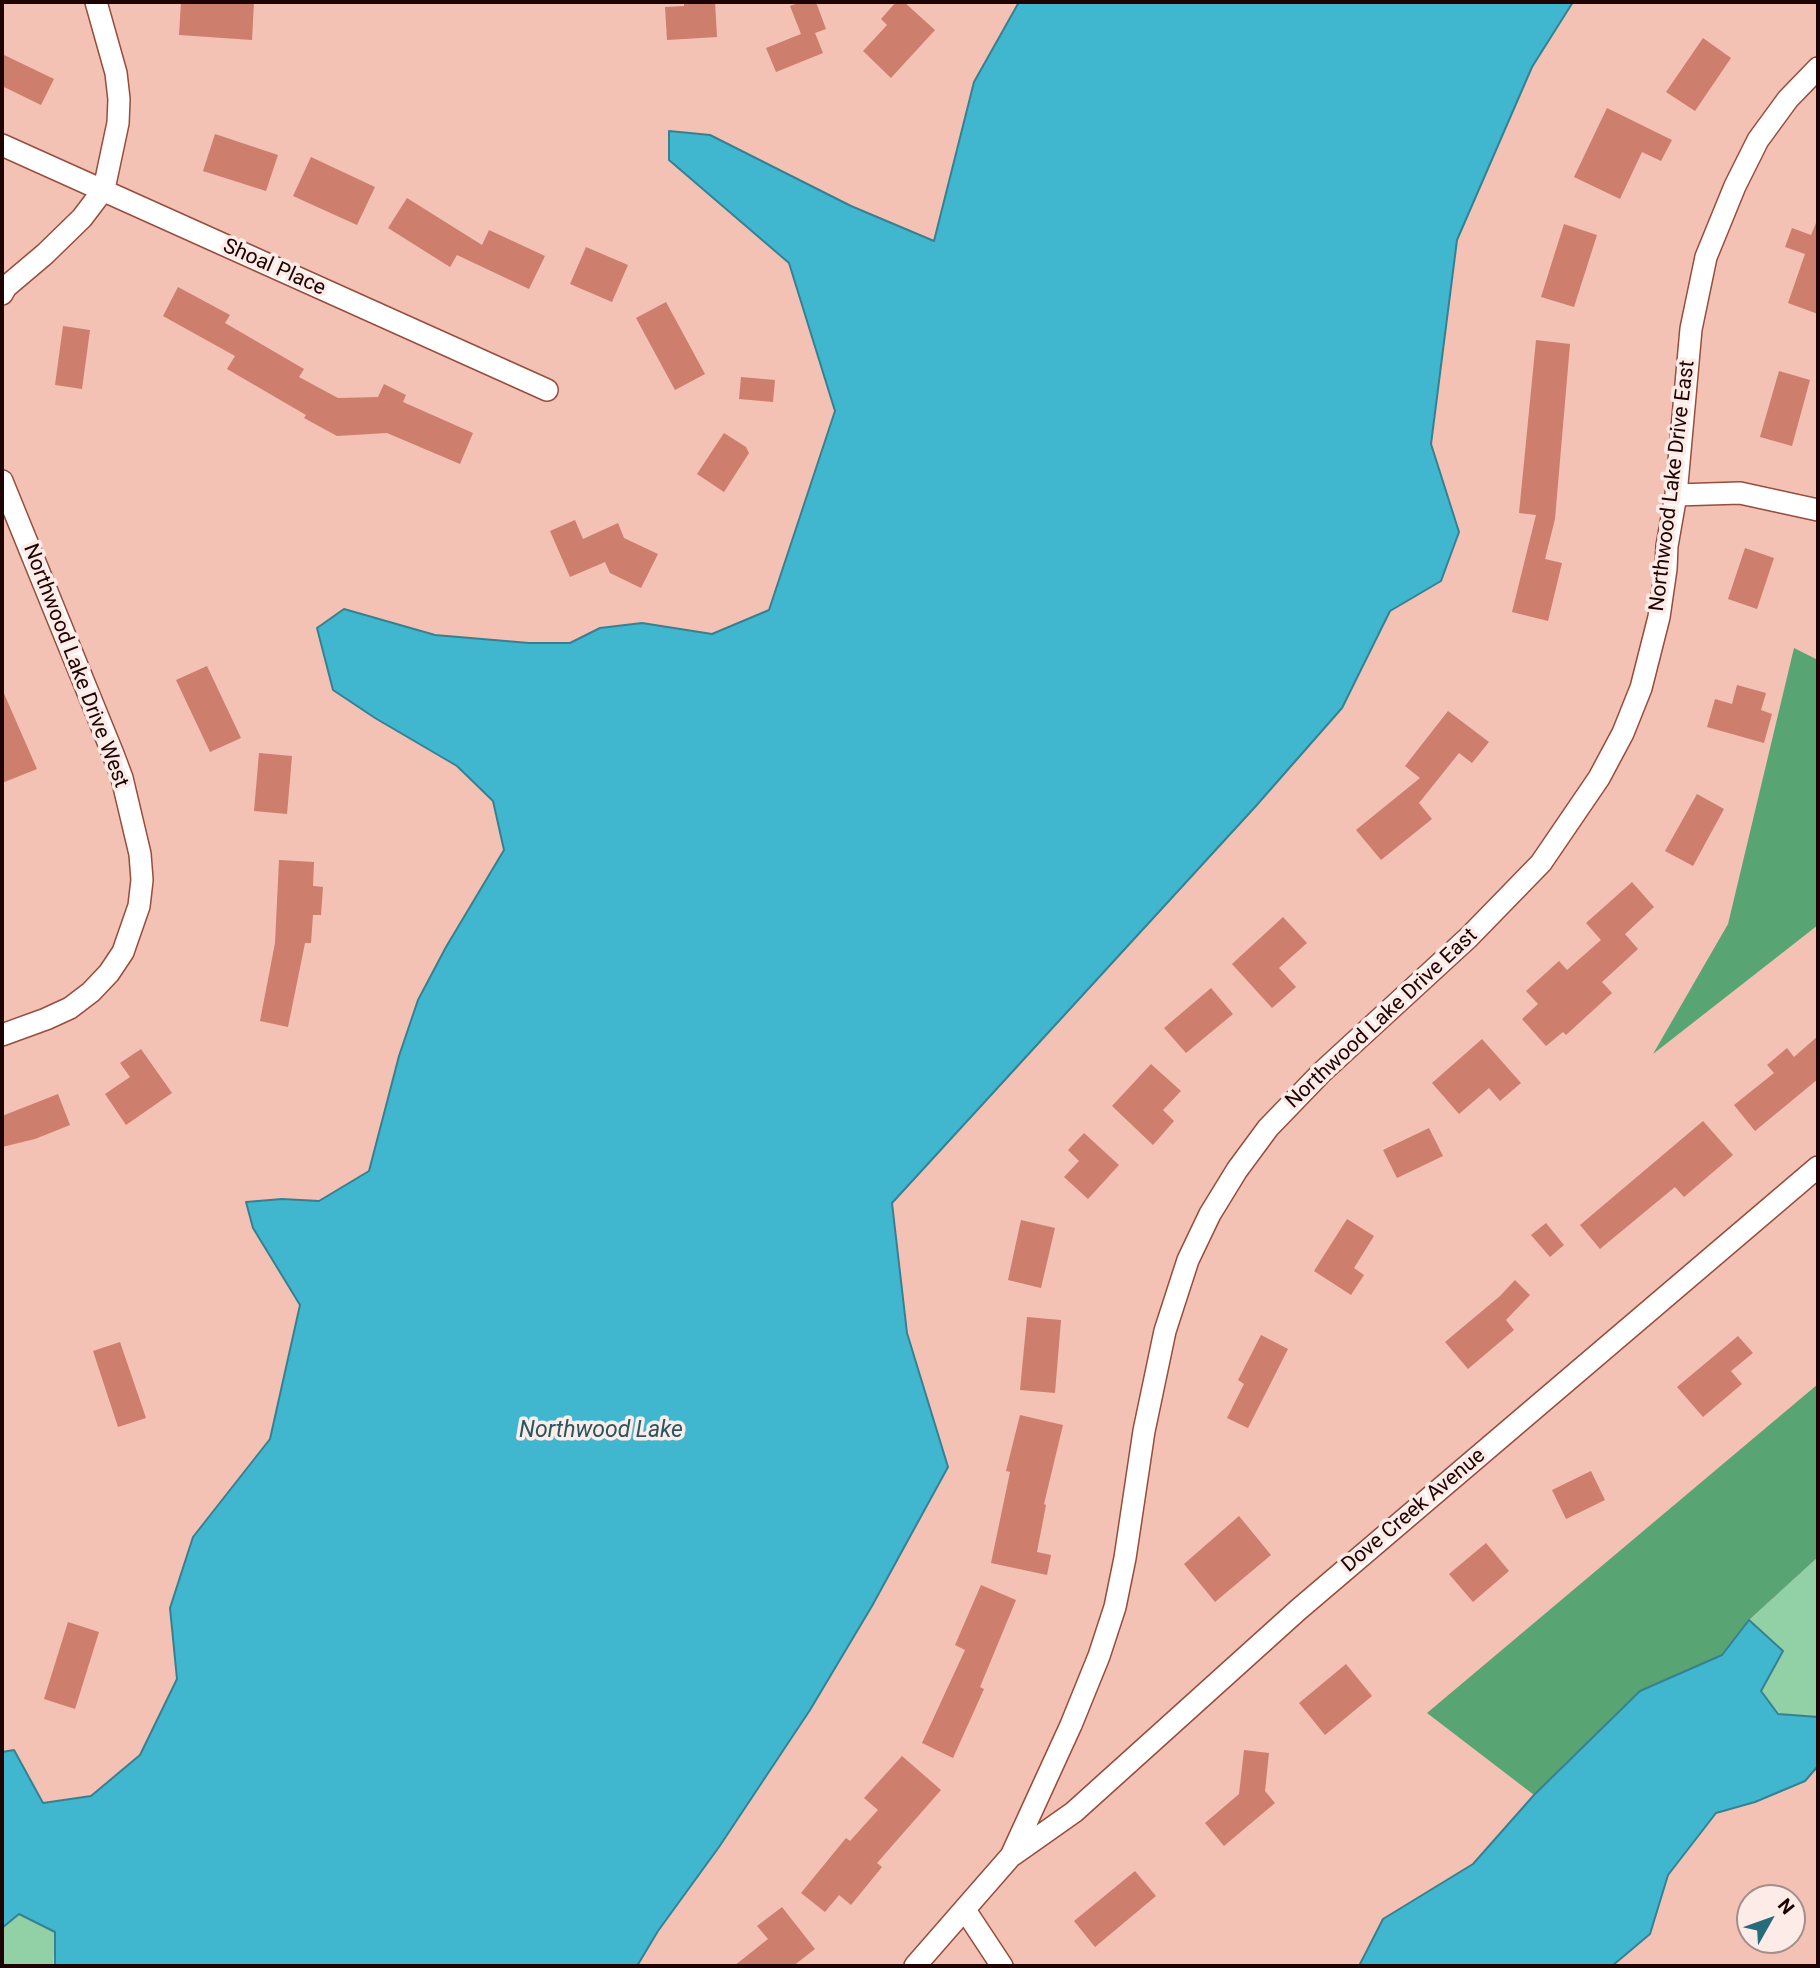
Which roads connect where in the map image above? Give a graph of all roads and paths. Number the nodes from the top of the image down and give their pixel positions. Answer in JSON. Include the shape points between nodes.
{"nodes":[{"id":1,"x":96,"y":2,"type":"edge"},
{"id":2,"x":1818,"y":68,"type":"edge"},
{"id":3,"x":2,"y":145,"type":"edge"},
{"id":4,"x":104,"y":190,"type":"junction"},
{"id":5,"x":2,"y":294,"type":"edge"},
{"id":6,"x":547,"y":390,"type":"dead end"},
{"id":7,"x":2,"y":481,"type":"edge"},
{"id":8,"x":1676,"y":495,"type":"junction"},
{"id":9,"x":1818,"y":510,"type":"edge"},
{"id":10,"x":2,"y":1035,"type":"edge"},
{"id":11,"x":1818,"y":1167,"type":"edge"},
{"id":12,"x":1012,"y":1856,"type":"junction"},
{"id":13,"x":965,"y":1910,"type":"junction"},
{"id":14,"x":915,"y":1966,"type":"edge"},
{"id":15,"x":1002,"y":1966,"type":"edge"}],
"edges":[{"from":1,"to":4,"type":"street","via":[[119,99]]},
{"from":2,"to":8,"type":"street","name":"Northwood Lake Drive East","via":[[1758,140],[1706,257],[1690,329]]},
{"from":3,"to":4,"type":"street","name":"Shoal Place"},
{"from":4,"to":5,"type":"street","via":[[82,218]]},
{"from":4,"to":6,"type":"street","name":"Shoal Place"},
{"from":7,"to":10,"type":"street","name":"Northwood Lake Drive West","via":[[113,754],[140,854],[142,880],[139,906],[123,952],[109,973],[70,1008]]},
{"from":8,"to":9,"type":"street","via":[[1740,493]]},
{"from":8,"to":12,"type":"street","name":"Northwood Lake Drive East","via":[[1659,617],[1640,688],[1600,778],[1524,883],[1268,1128],[1210,1214],[1188,1260],[1166,1331],[1115,1607],[1071,1725]]},
{"from":11,"to":12,"type":"street","name":"Dove Creek Avenue","via":[[1298,1610],[1074,1812]]},
{"from":12,"to":13,"type":"street","name":"Northwood Lake Drive East"},
{"from":13,"to":14,"type":"street","name":"Northwood Lake Drive East"},
{"from":13,"to":15,"type":"street"}]}
